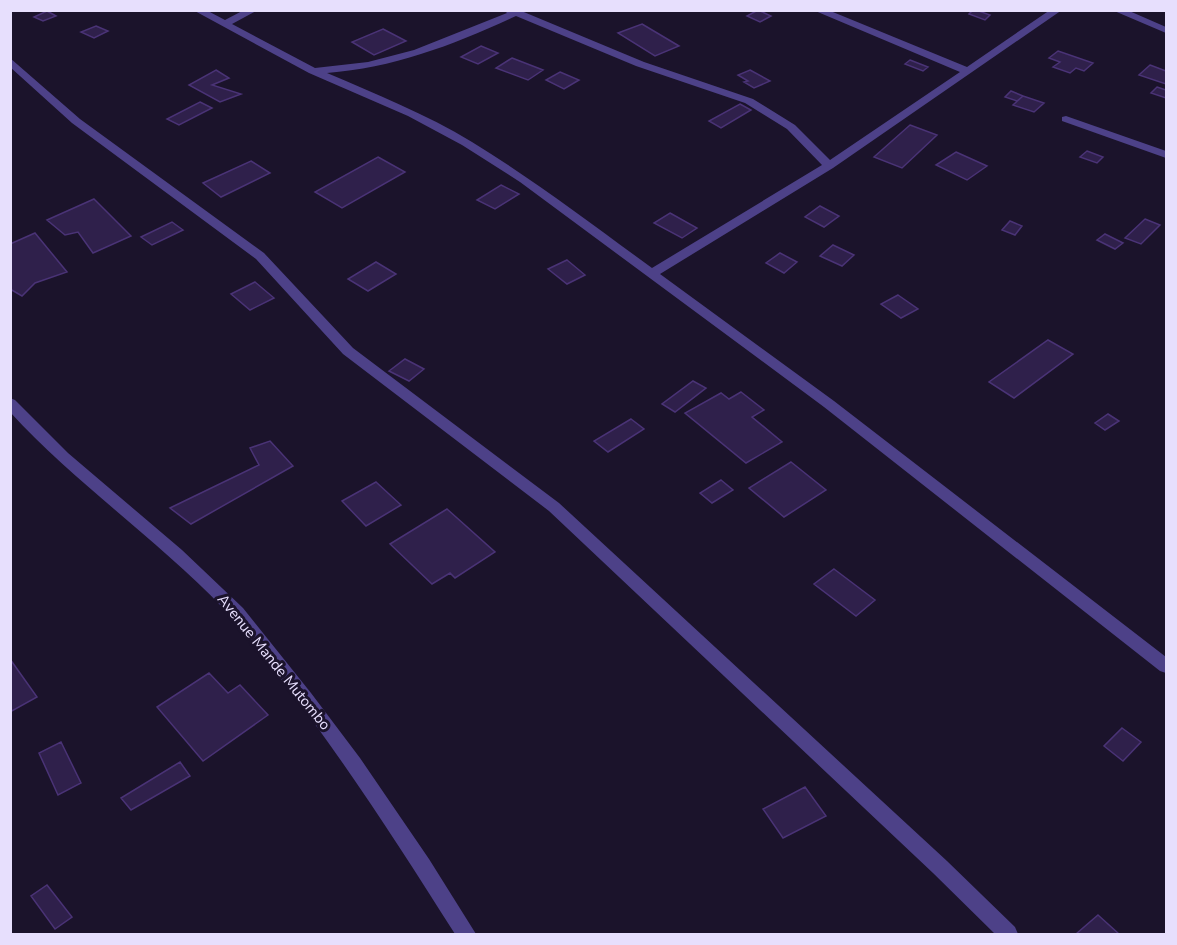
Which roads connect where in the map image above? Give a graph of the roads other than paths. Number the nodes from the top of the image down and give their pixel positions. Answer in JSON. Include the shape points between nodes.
{"nodes":[{"id":1,"x":198,"y":10,"type":"edge"},
{"id":2,"x":253,"y":10,"type":"edge"},
{"id":3,"x":818,"y":10,"type":"edge"},
{"id":4,"x":1057,"y":10,"type":"edge"},
{"id":5,"x":1117,"y":10,"type":"edge"},
{"id":6,"x":512,"y":12,"type":"edge"},
{"id":7,"x":225,"y":24,"type":"junction"},
{"id":8,"x":1167,"y":30,"type":"edge"},
{"id":9,"x":10,"y":61,"type":"edge"},
{"id":10,"x":313,"y":71,"type":"junction"},
{"id":11,"x":968,"y":71,"type":"junction"},
{"id":12,"x":1066,"y":119,"type":"dead end"},
{"id":13,"x":1167,"y":155,"type":"edge"},
{"id":14,"x":829,"y":166,"type":"junction"},
{"id":15,"x":652,"y":273,"type":"junction"},
{"id":16,"x":10,"y":403,"type":"edge"},
{"id":17,"x":1167,"y":666,"type":"edge"},
{"id":18,"x":466,"y":934,"type":"edge"},
{"id":19,"x":1008,"y":934,"type":"edge"}],
"edges":[{"from":1,"to":7,"type":"street"},
{"from":2,"to":7,"type":"street"},
{"from":3,"to":11,"type":"street"},
{"from":4,"to":11,"type":"street"},
{"from":5,"to":8,"type":"street"},
{"from":6,"to":10,"type":"street","via":[[460,38],[377,65]]},
{"from":6,"to":14,"type":"street","via":[[640,64],[749,101],[791,127]]},
{"from":7,"to":10,"type":"street"},
{"from":9,"to":19,"type":"street","via":[[76,121],[260,256],[348,351],[554,507]]},
{"from":10,"to":15,"type":"street","via":[[412,114],[466,143]]},
{"from":11,"to":14,"type":"street"},
{"from":12,"to":13,"type":"street"},
{"from":14,"to":15,"type":"street"},
{"from":15,"to":17,"type":"street","via":[[830,404]]},
{"from":16,"to":18,"type":"street","name":"Avenue Mande Mutombo","via":[[68,462],[189,564],[232,607],[320,715]]}]}
